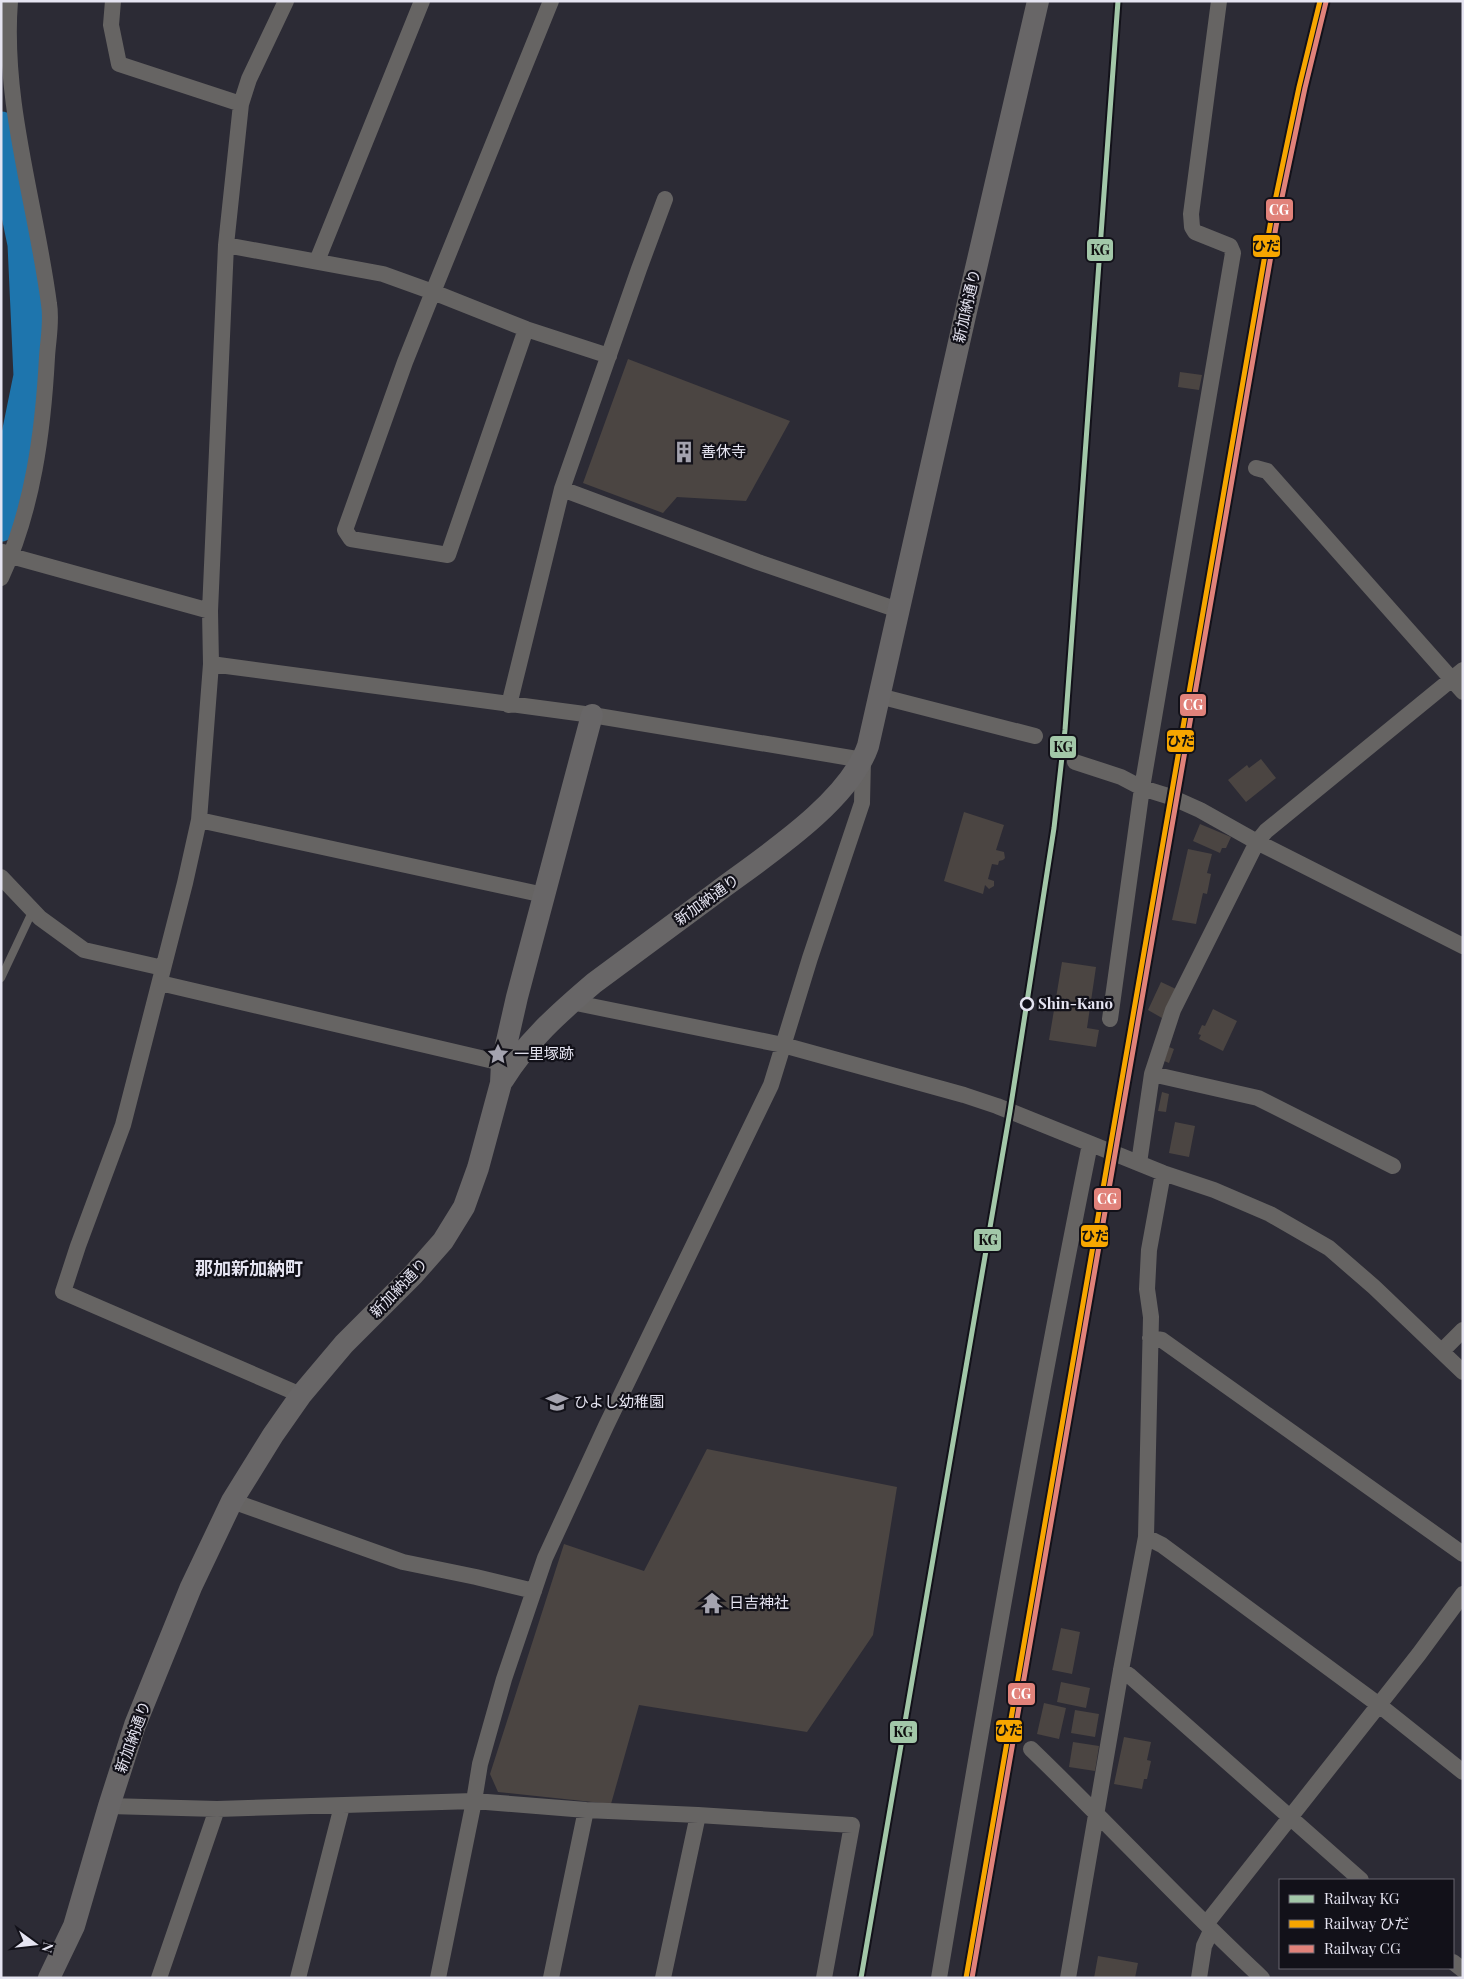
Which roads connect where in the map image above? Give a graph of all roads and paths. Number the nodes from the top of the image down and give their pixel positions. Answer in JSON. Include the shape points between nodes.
{"nodes":[{"id":1,"x":10,"y":1,"type":"edge"},
{"id":2,"x":113,"y":1,"type":"edge"},
{"id":3,"x":286,"y":1,"type":"edge"},
{"id":4,"x":422,"y":1,"type":"edge"},
{"id":5,"x":551,"y":1,"type":"edge"},
{"id":6,"x":1038,"y":1,"type":"edge"},
{"id":7,"x":1219,"y":1,"type":"edge"},
{"id":8,"x":242,"y":104,"type":"junction"},
{"id":9,"x":666,"y":199,"type":"dead end"},
{"id":10,"x":226,"y":245,"type":"junction"},
{"id":11,"x":317,"y":261,"type":"junction"},
{"id":12,"x":433,"y":292,"type":"junction"},
{"id":13,"x":526,"y":329,"type":"junction"},
{"id":14,"x":609,"y":356,"type":"junction"},
{"id":15,"x":1256,"y":468,"type":"dead end"},
{"id":16,"x":562,"y":489,"type":"junction"},
{"id":17,"x":6,"y":554,"type":"edge"},
{"id":18,"x":1,"y":578,"type":"edge"},
{"id":19,"x":898,"y":610,"type":"junction"},
{"id":20,"x":210,"y":611,"type":"junction"},
{"id":21,"x":211,"y":664,"type":"junction"},
{"id":22,"x":1457,"y":675,"type":"edge"},
{"id":23,"x":1463,"y":692,"type":"edge"},
{"id":24,"x":879,"y":696,"type":"junction"},
{"id":25,"x":509,"y":705,"type":"junction"},
{"id":26,"x":592,"y":715,"type":"junction"},
{"id":27,"x":1035,"y":736,"type":"dead end"},
{"id":28,"x":863,"y":760,"type":"junction"},
{"id":29,"x":1074,"y":762,"type":"dead end"},
{"id":30,"x":1142,"y":788,"type":"junction"},
{"id":31,"x":199,"y":820,"type":"junction"},
{"id":32,"x":1257,"y":842,"type":"junction"},
{"id":33,"x":1,"y":877,"type":"edge"},
{"id":34,"x":544,"y":895,"type":"junction"},
{"id":35,"x":33,"y":910,"type":"junction"},
{"id":36,"x":1463,"y":946,"type":"edge"},
{"id":37,"x":161,"y":976,"type":"junction"},
{"id":38,"x":1,"y":978,"type":"edge"},
{"id":39,"x":571,"y":1002,"type":"junction"},
{"id":40,"x":1110,"y":1019,"type":"dead end"},
{"id":41,"x":783,"y":1045,"type":"junction"},
{"id":42,"x":501,"y":1073,"type":"junction"},
{"id":43,"x":1152,"y":1074,"type":"junction"},
{"id":44,"x":1090,"y":1144,"type":"junction"},
{"id":45,"x":1139,"y":1163,"type":"junction"},
{"id":46,"x":1393,"y":1166,"type":"dead end"},
{"id":47,"x":1163,"y":1173,"type":"junction"},
{"id":48,"x":1463,"y":1330,"type":"edge"},
{"id":49,"x":1150,"y":1338,"type":"junction"},
{"id":50,"x":1442,"y":1351,"type":"junction"},
{"id":51,"x":1463,"y":1372,"type":"edge"},
{"id":52,"x":301,"y":1395,"type":"junction"},
{"id":53,"x":232,"y":1501,"type":"junction"},
{"id":54,"x":1146,"y":1537,"type":"junction"},
{"id":55,"x":1463,"y":1554,"type":"edge"},
{"id":56,"x":534,"y":1591,"type":"junction"},
{"id":57,"x":1463,"y":1594,"type":"edge"},
{"id":58,"x":1122,"y":1670,"type":"junction"},
{"id":59,"x":1379,"y":1705,"type":"junction"},
{"id":60,"x":1031,"y":1749,"type":"dead end"},
{"id":61,"x":1463,"y":1772,"type":"edge"},
{"id":62,"x":474,"y":1801,"type":"junction"},
{"id":63,"x":109,"y":1806,"type":"junction"},
{"id":64,"x":342,"y":1806,"type":"junction"},
{"id":65,"x":217,"y":1809,"type":"junction"},
{"id":66,"x":586,"y":1810,"type":"junction"},
{"id":67,"x":1097,"y":1813,"type":"junction"},
{"id":68,"x":698,"y":1815,"type":"junction"},
{"id":69,"x":1291,"y":1818,"type":"junction"},
{"id":70,"x":1360,"y":1879,"type":"edge"},
{"id":71,"x":1209,"y":1928,"type":"junction"},
{"id":72,"x":49,"y":1978,"type":"edge"},
{"id":73,"x":159,"y":1978,"type":"edge"},
{"id":74,"x":298,"y":1978,"type":"edge"},
{"id":75,"x":438,"y":1978,"type":"edge"},
{"id":76,"x":551,"y":1978,"type":"edge"},
{"id":77,"x":663,"y":1978,"type":"edge"},
{"id":78,"x":824,"y":1978,"type":"edge"},
{"id":79,"x":939,"y":1978,"type":"edge"},
{"id":80,"x":1068,"y":1978,"type":"edge"},
{"id":81,"x":1198,"y":1978,"type":"edge"},
{"id":82,"x":1262,"y":1978,"type":"edge"}],
"edges":[{"from":1,"to":17,"type":"street","via":[[7,31],[16,120],[50,306],[44,413],[32,486]]},
{"from":2,"to":8,"type":"street","via":[[111,24],[119,64]]},
{"from":3,"to":8,"type":"street","via":[[249,80]]},
{"from":4,"to":11,"type":"street"},
{"from":5,"to":12,"type":"street"},
{"from":6,"to":19,"type":"street","name":"新加納通り"},
{"from":7,"to":30,"type":"street","via":[[1191,214],[1195,232],[1230,246],[1233,253]]},
{"from":8,"to":10,"type":"street"},
{"from":9,"to":14,"type":"street"},
{"from":10,"to":11,"type":"street"},
{"from":10,"to":20,"type":"street"},
{"from":11,"to":12,"type":"street","via":[[382,274]]},
{"from":12,"to":13,"type":"street"},
{"from":12,"to":13,"type":"street","via":[[345,530],[351,539],[448,555]]},
{"from":13,"to":14,"type":"street"},
{"from":14,"to":16,"type":"street"},
{"from":15,"to":22,"type":"street","via":[[1267,471]]},
{"from":16,"to":19,"type":"street"},
{"from":16,"to":25,"type":"street"},
{"from":17,"to":18,"type":"street"},
{"from":17,"to":20,"type":"street"},
{"from":19,"to":24,"type":"street","name":"新加納通り"},
{"from":20,"to":21,"type":"street"},
{"from":21,"to":25,"type":"street"},
{"from":21,"to":31,"type":"street"},
{"from":22,"to":23,"type":"street"},
{"from":22,"to":32,"type":"street","via":[[1266,831]]},
{"from":24,"to":27,"type":"street"},
{"from":24,"to":28,"type":"street","name":"新加納通り"},
{"from":25,"to":26,"type":"street"},
{"from":26,"to":28,"type":"street"},
{"from":26,"to":34,"type":"street","name":"新加納通り"},
{"from":28,"to":39,"type":"street","name":"新加納通り","via":[[836,796],[785,841]]},
{"from":28,"to":41,"type":"street","via":[[862,803]]},
{"from":29,"to":30,"type":"street","via":[[1122,777]]},
{"from":30,"to":32,"type":"street","via":[[1200,810]]},
{"from":30,"to":40,"type":"street"},
{"from":31,"to":34,"type":"street"},
{"from":31,"to":37,"type":"street"},
{"from":32,"to":36,"type":"street"},
{"from":32,"to":43,"type":"street","via":[[1173,1010]]},
{"from":33,"to":35,"type":"street"},
{"from":34,"to":42,"type":"street","name":"新加納通り","via":[[516,998]]},
{"from":35,"to":37,"type":"street","via":[[84,950]]},
{"from":35,"to":38,"type":"lane"},
{"from":37,"to":42,"type":"street"},
{"from":37,"to":52,"type":"street","via":[[123,1125],[63,1292]]},
{"from":39,"to":41,"type":"street"},
{"from":39,"to":42,"type":"street","name":"新加納通り"},
{"from":41,"to":44,"type":"street","via":[[997,1106]]},
{"from":41,"to":56,"type":"street","via":[[771,1085],[606,1426],[545,1558]]},
{"from":42,"to":52,"type":"street","name":"新加納通り","via":[[478,1168],[464,1207],[443,1241],[413,1276],[344,1344]]},
{"from":43,"to":45,"type":"street"},
{"from":43,"to":46,"type":"street","via":[[1258,1098]]},
{"from":44,"to":45,"type":"street"},
{"from":44,"to":79,"type":"street","via":[[984,1712]]},
{"from":45,"to":47,"type":"street"},
{"from":47,"to":49,"type":"street","via":[[1149,1250]]},
{"from":47,"to":50,"type":"street","via":[[1270,1214],[1329,1248]]},
{"from":48,"to":50,"type":"street"},
{"from":49,"to":54,"type":"street"},
{"from":49,"to":55,"type":"street","via":[[1162,1340]]},
{"from":50,"to":51,"type":"street"},
{"from":52,"to":53,"type":"street","name":"新加納通り"},
{"from":53,"to":56,"type":"street","via":[[403,1562]]},
{"from":53,"to":63,"type":"street","name":"新加納通り","via":[[191,1586],[135,1725]]},
{"from":54,"to":58,"type":"street"},
{"from":54,"to":59,"type":"street","via":[[1162,1545]]},
{"from":56,"to":62,"type":"street","via":[[504,1679],[480,1764]]},
{"from":57,"to":59,"type":"street"},
{"from":58,"to":67,"type":"street"},
{"from":58,"to":69,"type":"street"},
{"from":59,"to":61,"type":"street"},
{"from":59,"to":69,"type":"street"},
{"from":60,"to":67,"type":"street"},
{"from":62,"to":64,"type":"street"},
{"from":62,"to":66,"type":"street"},
{"from":62,"to":75,"type":"street"},
{"from":63,"to":65,"type":"street"},
{"from":63,"to":72,"type":"street","name":"新加納通り","via":[[74,1926]]},
{"from":64,"to":65,"type":"street"},
{"from":64,"to":74,"type":"street"},
{"from":65,"to":73,"type":"street"},
{"from":66,"to":68,"type":"street"},
{"from":66,"to":76,"type":"street"},
{"from":67,"to":71,"type":"street"},
{"from":67,"to":80,"type":"street"},
{"from":68,"to":77,"type":"street"},
{"from":68,"to":78,"type":"street","via":[[852,1825]]},
{"from":69,"to":70,"type":"street"},
{"from":69,"to":71,"type":"street"},
{"from":71,"to":81,"type":"street"},
{"from":71,"to":82,"type":"street"}]}
